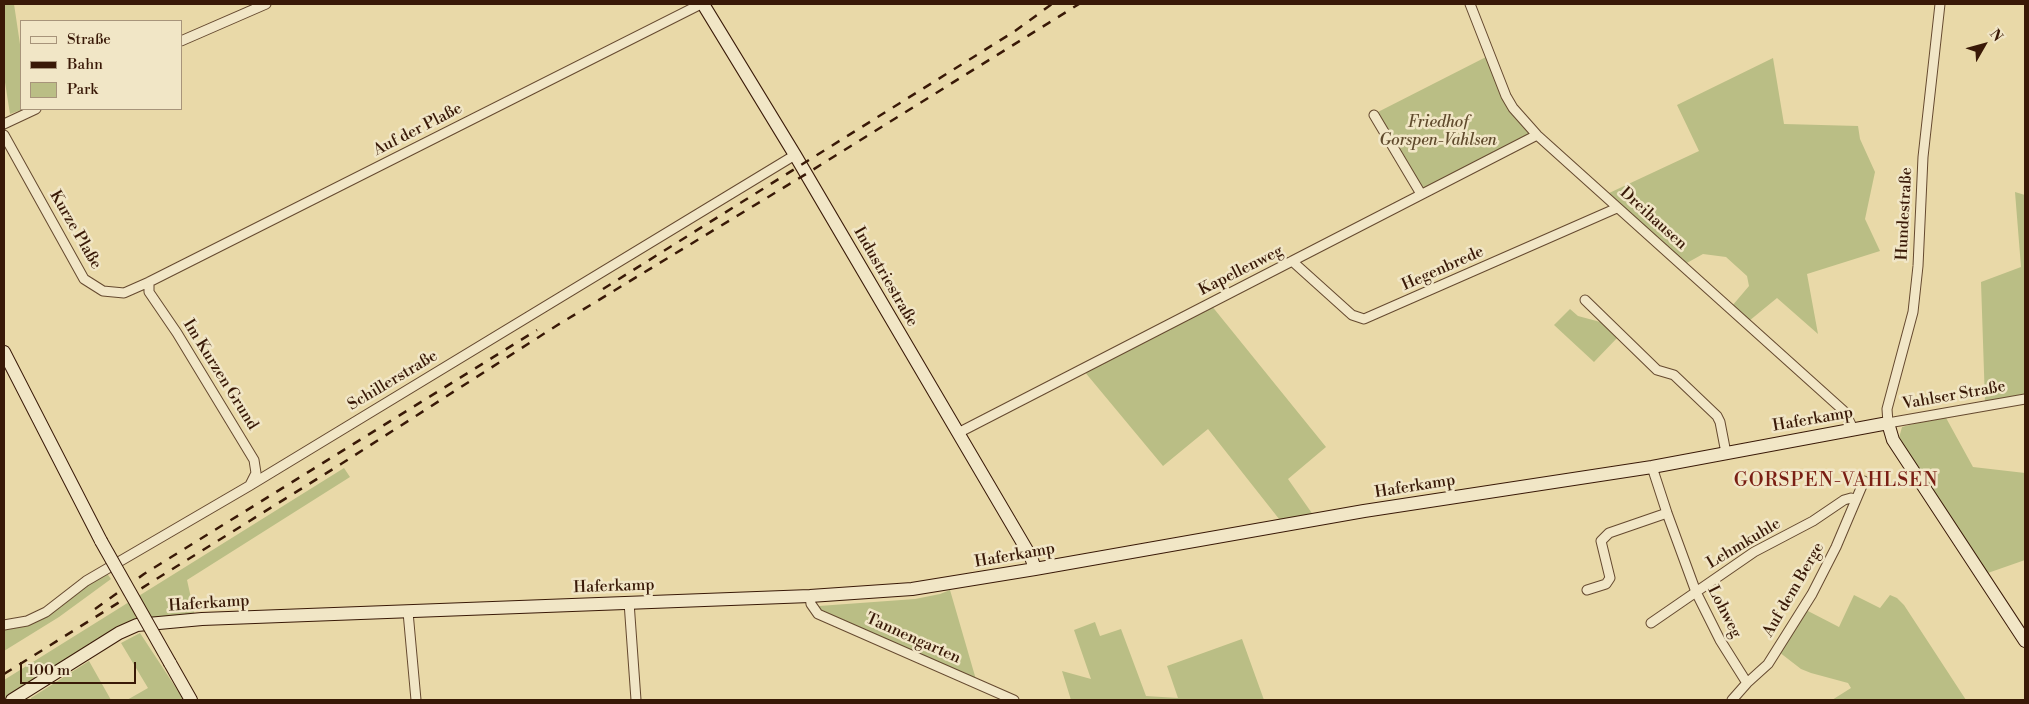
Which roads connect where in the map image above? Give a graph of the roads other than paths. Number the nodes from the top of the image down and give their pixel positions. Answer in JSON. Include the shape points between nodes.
{"nodes":[{"id":1,"x":266,"y":4,"type":"edge"},
{"id":2,"x":702,"y":4,"type":"edge"},
{"id":3,"x":1470,"y":4,"type":"edge"},
{"id":4,"x":1940,"y":4,"type":"edge"},
{"id":5,"x":182,"y":41,"type":"edge"},
{"id":6,"x":34,"y":110,"type":"edge"},
{"id":7,"x":1374,"y":115,"type":"dead end"},
{"id":8,"x":4,"y":124,"type":"edge"},
{"id":9,"x":1538,"y":135,"type":"junction"},
{"id":10,"x":4,"y":136,"type":"edge"},
{"id":11,"x":795,"y":155,"type":"junction"},
{"id":12,"x":1421,"y":194,"type":"junction"},
{"id":13,"x":1617,"y":208,"type":"junction"},
{"id":14,"x":1292,"y":262,"type":"junction"},
{"id":15,"x":149,"y":282,"type":"junction"},
{"id":16,"x":1585,"y":300,"type":"dead end"},
{"id":17,"x":4,"y":352,"type":"edge"},
{"id":18,"x":2025,"y":399,"type":"edge"},
{"id":19,"x":1888,"y":423,"type":"junction"},
{"id":20,"x":1853,"y":429,"type":"junction"},
{"id":21,"x":958,"y":433,"type":"junction"},
{"id":22,"x":1726,"y":453,"type":"junction"},
{"id":23,"x":1652,"y":467,"type":"junction"},
{"id":24,"x":1864,"y":482,"type":"dead end"},
{"id":25,"x":249,"y":486,"type":"junction"},
{"id":26,"x":1856,"y":500,"type":"junction"},
{"id":27,"x":1667,"y":513,"type":"junction"},
{"id":28,"x":1036,"y":569,"type":"junction"},
{"id":29,"x":1587,"y":590,"type":"dead end"},
{"id":30,"x":1696,"y":592,"type":"junction"},
{"id":31,"x":810,"y":596,"type":"junction"},
{"id":32,"x":629,"y":602,"type":"junction"},
{"id":33,"x":408,"y":612,"type":"junction"},
{"id":34,"x":1651,"y":623,"type":"dead end"},
{"id":35,"x":4,"y":625,"type":"edge"},
{"id":36,"x":2025,"y":641,"type":"edge"},
{"id":37,"x":1747,"y":683,"type":"junction"},
{"id":38,"x":1004,"y":698,"type":"edge"},
{"id":39,"x":14,"y":700,"type":"edge"},
{"id":40,"x":192,"y":700,"type":"edge"},
{"id":41,"x":416,"y":700,"type":"edge"},
{"id":42,"x":636,"y":700,"type":"edge"},
{"id":43,"x":1014,"y":700,"type":"edge"},
{"id":44,"x":1732,"y":700,"type":"edge"}],
"edges":[{"from":1,"to":5,"type":"street"},
{"from":2,"to":11,"type":"street","name":"Industriestraße"},
{"from":2,"to":15,"type":"street","name":"Auf der Plaße"},
{"from":3,"to":9,"type":"street","name":"Dreihausen","via":[[1506,96]]},
{"from":4,"to":19,"type":"street","name":"Hundestraße","via":[[1923,157],[1913,312],[1887,409]]},
{"from":6,"to":8,"type":"street"},
{"from":7,"to":12,"type":"street"},
{"from":9,"to":12,"type":"street","name":"Kapellenweg"},
{"from":9,"to":13,"type":"street","name":"Dreihausen"},
{"from":10,"to":15,"type":"street","name":"Kurze Plaße","via":[[84,279],[112,293],[124,293]]},
{"from":11,"to":21,"type":"street","name":"Industriestraße"},
{"from":11,"to":25,"type":"street","name":"Schillerstraße"},
{"from":12,"to":14,"type":"street","name":"Kapellenweg"},
{"from":13,"to":14,"type":"street","name":"Hegenbrede","via":[[1364,319],[1352,315]]},
{"from":13,"to":20,"type":"street","name":"Dreihausen","via":[[1845,412]]},
{"from":14,"to":21,"type":"street","name":"Kapellenweg"},
{"from":15,"to":25,"type":"street","name":"Im Kurzen Grund","via":[[149,292],[254,460],[256,473]]},
{"from":16,"to":22,"type":"street","via":[[1657,370],[1674,375],[1717,416]]},
{"from":17,"to":40,"type":"street","bridge":true,"via":[[101,541]]},
{"from":18,"to":19,"type":"street","name":"Vahlser Straße"},
{"from":19,"to":20,"type":"street","name":"Haferkamp"},
{"from":19,"to":36,"type":"street","via":[[1893,440]]},
{"from":20,"to":22,"type":"street","name":"Haferkamp"},
{"from":21,"to":28,"type":"street","name":"Industriestraße"},
{"from":22,"to":23,"type":"street","name":"Haferkamp"},
{"from":23,"to":27,"type":"street","name":"Lohweg"},
{"from":23,"to":28,"type":"street","name":"Haferkamp","via":[[1364,511]]},
{"from":24,"to":26,"type":"street","name":"Auf dem Berge"},
{"from":25,"to":35,"type":"street","name":"Schillerstraße","via":[[86,581],[46,612],[27,621]]},
{"from":26,"to":30,"type":"street","name":"Lehmkuhle","via":[[1844,500],[1813,521],[1754,552]]},
{"from":26,"to":37,"type":"street","name":"Auf dem Berge","via":[[1812,594],[1768,664]]},
{"from":27,"to":29,"type":"street","via":[[1609,533],[1601,541],[1610,578],[1606,584]]},
{"from":27,"to":30,"type":"street","name":"Lohweg"},
{"from":28,"to":31,"type":"street","name":"Haferkamp","via":[[912,589]]},
{"from":30,"to":34,"type":"street","name":"Lehmkuhle"},
{"from":30,"to":37,"type":"street","name":"Lohweg","via":[[1720,640]]},
{"from":31,"to":32,"type":"street","name":"Haferkamp"},
{"from":31,"to":38,"type":"street","name":"Tannengarten","via":[[818,614]]},
{"from":32,"to":33,"type":"street","name":"Haferkamp"},
{"from":32,"to":42,"type":"street"},
{"from":33,"to":39,"type":"street","name":"Haferkamp","via":[[202,619],[137,625],[119,633]]},
{"from":33,"to":41,"type":"street"},
{"from":37,"to":44,"type":"street","name":"Auf dem Berge"},
{"from":38,"to":43,"type":"street","name":"Tannengarten"}]}
